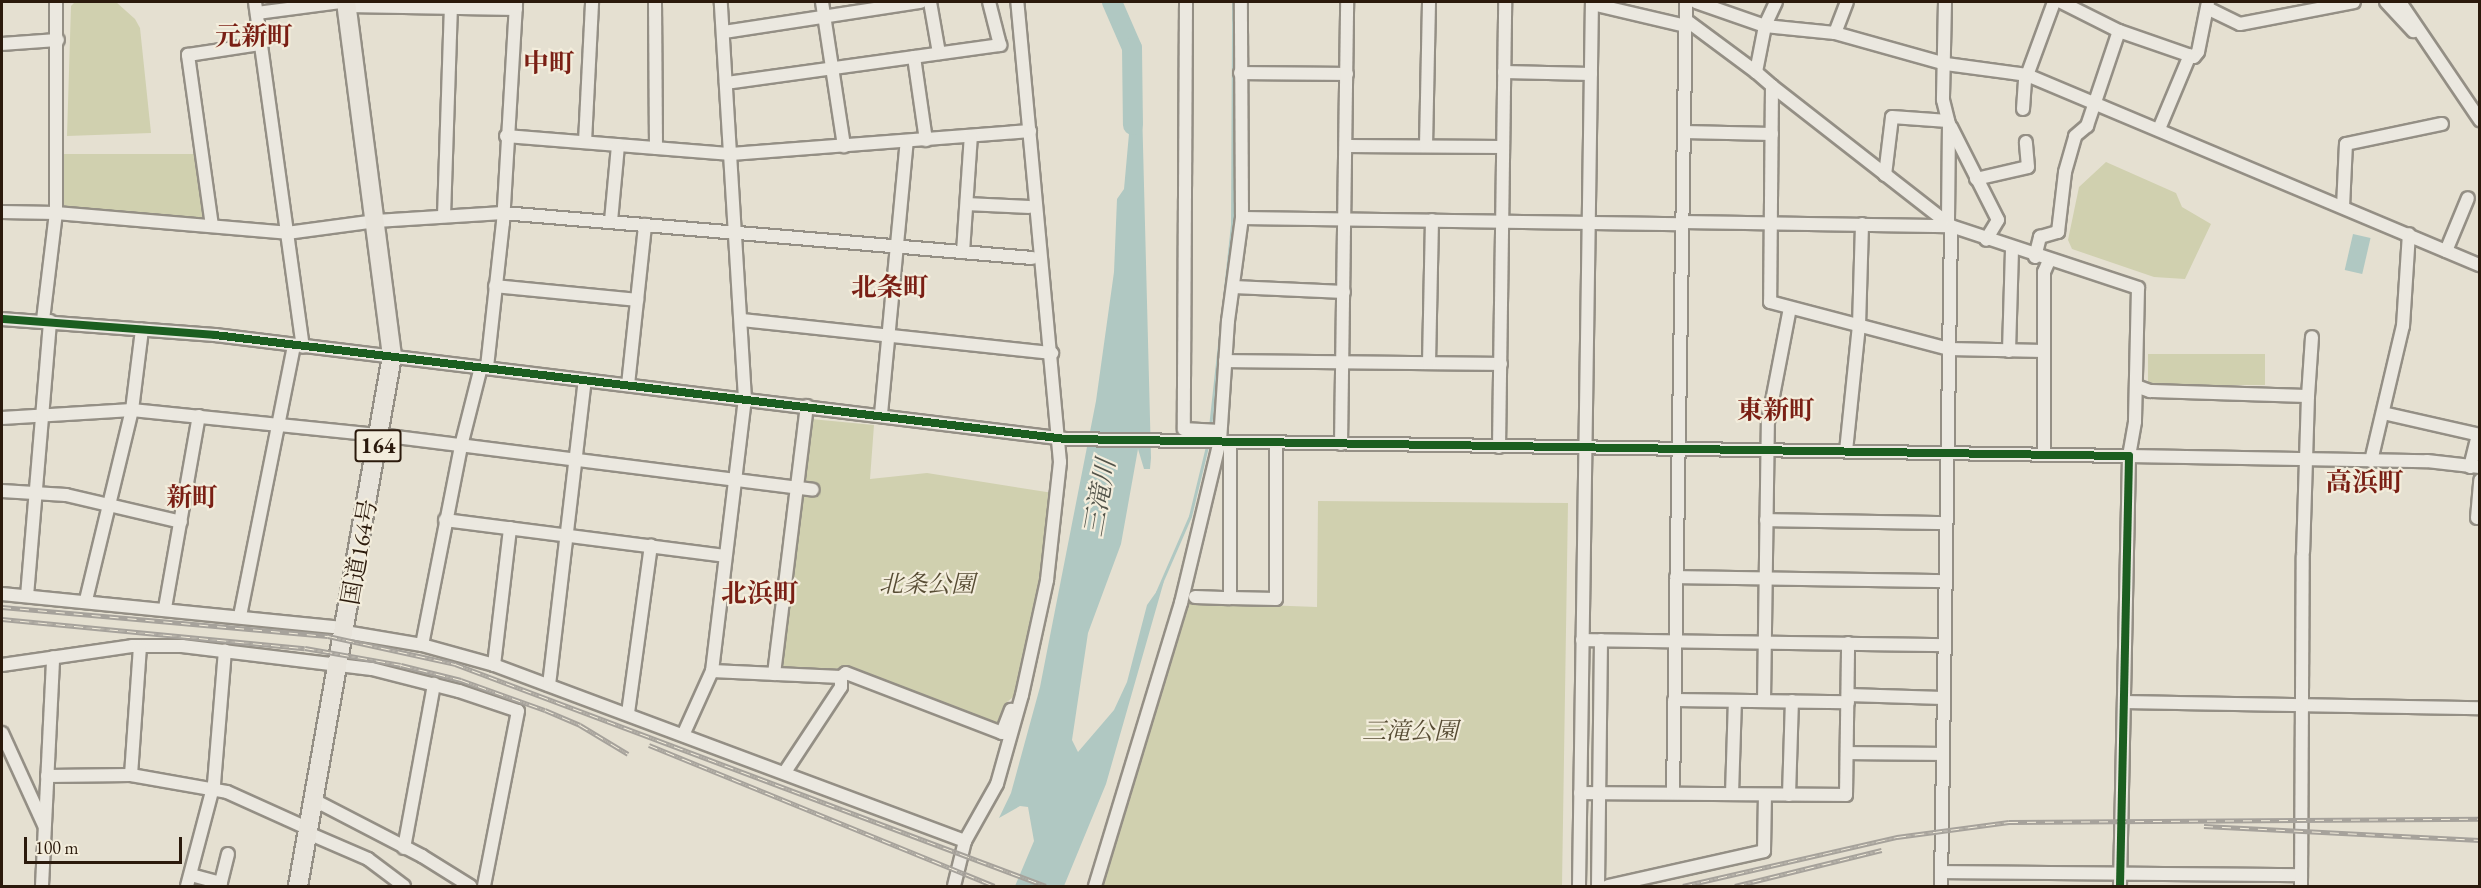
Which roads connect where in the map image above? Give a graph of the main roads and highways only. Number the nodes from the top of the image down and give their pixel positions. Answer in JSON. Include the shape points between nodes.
{"nodes":[{"id":1,"x":345,"y":3,"type":"edge"},
{"id":2,"x":298,"y":886,"type":"edge"}],
"edges":[{"from":1,"to":2,"type":"highway","name":"国道164号","number":"164","via":[[392,356]]}]}
